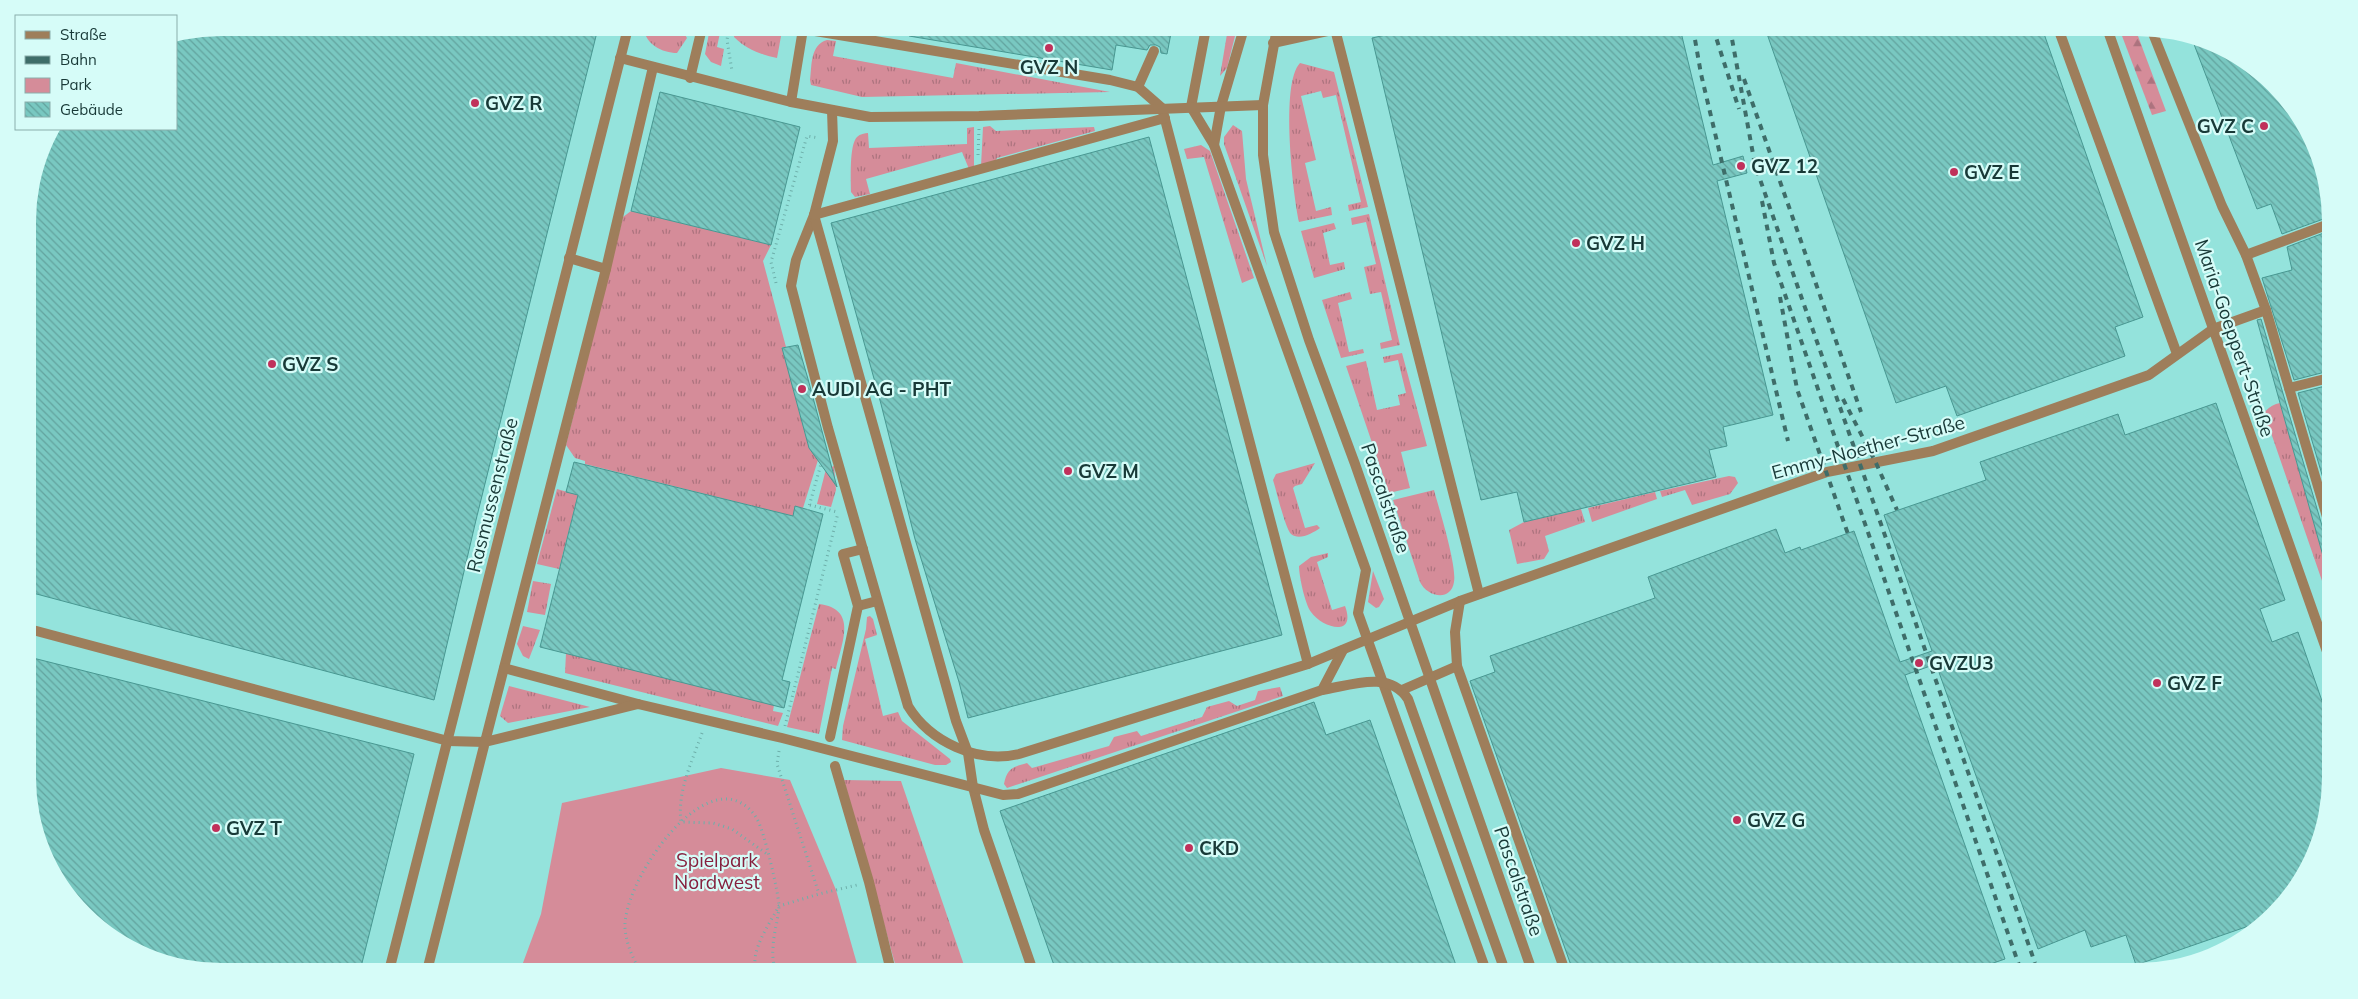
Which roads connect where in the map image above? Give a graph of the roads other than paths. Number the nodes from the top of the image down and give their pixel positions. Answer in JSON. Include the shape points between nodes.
{"nodes":[{"id":1,"x":626,"y":36,"type":"edge"},
{"id":2,"x":700,"y":36,"type":"edge"},
{"id":3,"x":800,"y":36,"type":"edge"},
{"id":4,"x":847,"y":36,"type":"edge"},
{"id":5,"x":1204,"y":36,"type":"edge"},
{"id":6,"x":1242,"y":36,"type":"edge"},
{"id":7,"x":1275,"y":36,"type":"edge"},
{"id":8,"x":1303,"y":36,"type":"edge"},
{"id":9,"x":1340,"y":36,"type":"edge"},
{"id":10,"x":2061,"y":36,"type":"edge"},
{"id":11,"x":2110,"y":36,"type":"edge"},
{"id":12,"x":2155,"y":37,"type":"edge"},
{"id":13,"x":1273,"y":43,"type":"junction"},
{"id":14,"x":1154,"y":52,"type":"dead end"},
{"id":15,"x":620,"y":58,"type":"junction"},
{"id":16,"x":653,"y":67,"type":"junction"},
{"id":17,"x":690,"y":78,"type":"junction"},
{"id":18,"x":1138,"y":87,"type":"junction"},
{"id":19,"x":791,"y":102,"type":"junction"},
{"id":20,"x":1263,"y":105,"type":"junction"},
{"id":21,"x":1221,"y":106,"type":"junction"},
{"id":22,"x":1191,"y":107,"type":"junction"},
{"id":23,"x":832,"y":110,"type":"junction"},
{"id":24,"x":1164,"y":113,"type":"junction"},
{"id":25,"x":1214,"y":145,"type":"junction"},
{"id":26,"x":814,"y":215,"type":"junction"},
{"id":27,"x":2322,"y":227,"type":"edge"},
{"id":28,"x":2246,"y":255,"type":"junction"},
{"id":29,"x":569,"y":258,"type":"junction"},
{"id":30,"x":606,"y":269,"type":"junction"},
{"id":31,"x":2266,"y":310,"type":"junction"},
{"id":32,"x":2213,"y":329,"type":"junction"},
{"id":33,"x":2177,"y":354,"type":"junction"},
{"id":34,"x":2322,"y":380,"type":"edge"},
{"id":35,"x":2289,"y":388,"type":"junction"},
{"id":36,"x":2322,"y":500,"type":"edge"},
{"id":37,"x":863,"y":549,"type":"junction"},
{"id":38,"x":1479,"y":594,"type":"junction"},
{"id":39,"x":877,"y":601,"type":"junction"},
{"id":40,"x":1460,"y":601,"type":"junction"},
{"id":41,"x":858,"y":606,"type":"junction"},
{"id":42,"x":1410,"y":622,"type":"junction"},
{"id":43,"x":36,"y":631,"type":"edge"},
{"id":44,"x":2322,"y":637,"type":"edge"},
{"id":45,"x":1367,"y":640,"type":"junction"},
{"id":46,"x":1343,"y":650,"type":"junction"},
{"id":47,"x":1308,"y":664,"type":"junction"},
{"id":48,"x":1457,"y":666,"type":"junction"},
{"id":49,"x":504,"y":668,"type":"junction"},
{"id":50,"x":1430,"y":677,"type":"junction"},
{"id":51,"x":1382,"y":681,"type":"junction"},
{"id":52,"x":1322,"y":690,"type":"junction"},
{"id":53,"x":1402,"y":690,"type":"junction"},
{"id":54,"x":638,"y":704,"type":"junction"},
{"id":55,"x":830,"y":737,"type":"dead end"},
{"id":56,"x":448,"y":741,"type":"junction"},
{"id":57,"x":485,"y":742,"type":"junction"},
{"id":58,"x":968,"y":753,"type":"junction"},
{"id":59,"x":835,"y":766,"type":"dead end"},
{"id":60,"x":973,"y":786,"type":"junction"},
{"id":61,"x":391,"y":963,"type":"edge"},
{"id":62,"x":429,"y":963,"type":"edge"},
{"id":63,"x":889,"y":963,"type":"edge"},
{"id":64,"x":1030,"y":963,"type":"edge"},
{"id":65,"x":1483,"y":963,"type":"edge"},
{"id":66,"x":1502,"y":963,"type":"edge"},
{"id":67,"x":1529,"y":963,"type":"edge"},
{"id":68,"x":1562,"y":963,"type":"edge"}],
"edges":[{"from":1,"to":15,"type":"street","name":"Rasmussenstraße"},
{"from":2,"to":17,"type":"street"},
{"from":3,"to":19,"type":"street"},
{"from":4,"to":18,"type":"street"},
{"from":5,"to":22,"type":"street"},
{"from":6,"to":21,"type":"street"},
{"from":7,"to":13,"type":"street","name":"Pascalstraße"},
{"from":8,"to":13,"type":"street"},
{"from":9,"to":38,"type":"street"},
{"from":10,"to":33,"type":"street"},
{"from":11,"to":32,"type":"street","name":"Maria-Goeppert-Straße"},
{"from":12,"to":28,"type":"street","via":[[2222,206]]},
{"from":13,"to":20,"type":"street","name":"Pascalstraße"},
{"from":14,"to":18,"type":"street"},
{"from":15,"to":16,"type":"street"},
{"from":15,"to":29,"type":"street","name":"Rasmussenstraße"},
{"from":16,"to":17,"type":"street"},
{"from":16,"to":30,"type":"street"},
{"from":17,"to":19,"type":"street"},
{"from":18,"to":24,"type":"street"},
{"from":19,"to":23,"type":"street"},
{"from":20,"to":21,"type":"street"},
{"from":20,"to":42,"type":"street","name":"Pascalstraße","via":[[1263,155],[1274,232],[1309,340]]},
{"from":21,"to":22,"type":"street"},
{"from":21,"to":25,"type":"street"},
{"from":22,"to":24,"type":"street"},
{"from":22,"to":25,"type":"street"},
{"from":23,"to":24,"type":"street","via":[[870,117]]},
{"from":23,"to":26,"type":"street","via":[[833,141]]},
{"from":24,"to":26,"type":"street"},
{"from":24,"to":47,"type":"street"},
{"from":25,"to":45,"type":"street","via":[[1366,570],[1358,613]]},
{"from":26,"to":37,"type":"street","via":[[796,260],[791,286]]},
{"from":26,"to":58,"type":"street","via":[[956,721]]},
{"from":27,"to":28,"type":"street"},
{"from":28,"to":31,"type":"street"},
{"from":29,"to":30,"type":"street"},
{"from":29,"to":56,"type":"street","name":"Rasmussenstraße"},
{"from":30,"to":49,"type":"street"},
{"from":31,"to":32,"type":"street","name":"Emmy-Noether-Straße"},
{"from":31,"to":35,"type":"street"},
{"from":32,"to":33,"type":"street","name":"Emmy-Noether-Straße"},
{"from":32,"to":44,"type":"street","name":"Maria-Goeppert-Straße"},
{"from":33,"to":38,"type":"street","name":"Emmy-Noether-Straße","via":[[2148,375],[1933,451],[1827,472]]},
{"from":34,"to":35,"type":"street"},
{"from":35,"to":36,"type":"street"},
{"from":37,"to":39,"type":"street"},
{"from":37,"to":41,"type":"street","via":[[843,554]]},
{"from":38,"to":40,"type":"street","name":"Emmy-Noether-Straße"},
{"from":39,"to":41,"type":"street"},
{"from":39,"to":58,"type":"street","via":[[913,715]]},
{"from":40,"to":42,"type":"street","name":"Emmy-Noether-Straße"},
{"from":40,"to":48,"type":"street","via":[[1455,632]]},
{"from":41,"to":55,"type":"street"},
{"from":42,"to":45,"type":"street","name":"Emmy-Noether-Straße"},
{"from":42,"to":50,"type":"street","name":"Pascalstraße"},
{"from":43,"to":56,"type":"street"},
{"from":45,"to":46,"type":"street","name":"Emmy-Noether-Straße"},
{"from":45,"to":51,"type":"street"},
{"from":46,"to":47,"type":"street","name":"Emmy-Noether-Straße"},
{"from":46,"to":52,"type":"street"},
{"from":47,"to":58,"type":"street","name":"Emmy-Noether-Straße","via":[[1004,758]]},
{"from":48,"to":50,"type":"street"},
{"from":48,"to":68,"type":"street"},
{"from":49,"to":54,"type":"street"},
{"from":49,"to":57,"type":"street"},
{"from":50,"to":53,"type":"street"},
{"from":50,"to":67,"type":"street","name":"Pascalstraße"},
{"from":51,"to":52,"type":"street"},
{"from":51,"to":53,"type":"street"},
{"from":51,"to":65,"type":"street"},
{"from":52,"to":60,"type":"street","via":[[1018,794],[1003,795]]},
{"from":53,"to":66,"type":"street","via":[[1408,699]]},
{"from":54,"to":57,"type":"street"},
{"from":54,"to":60,"type":"street"},
{"from":56,"to":57,"type":"street"},
{"from":56,"to":61,"type":"street","name":"Rasmussenstraße"},
{"from":57,"to":62,"type":"street"},
{"from":58,"to":60,"type":"street"},
{"from":59,"to":63,"type":"street"},
{"from":60,"to":64,"type":"street","via":[[984,830]]}]}
